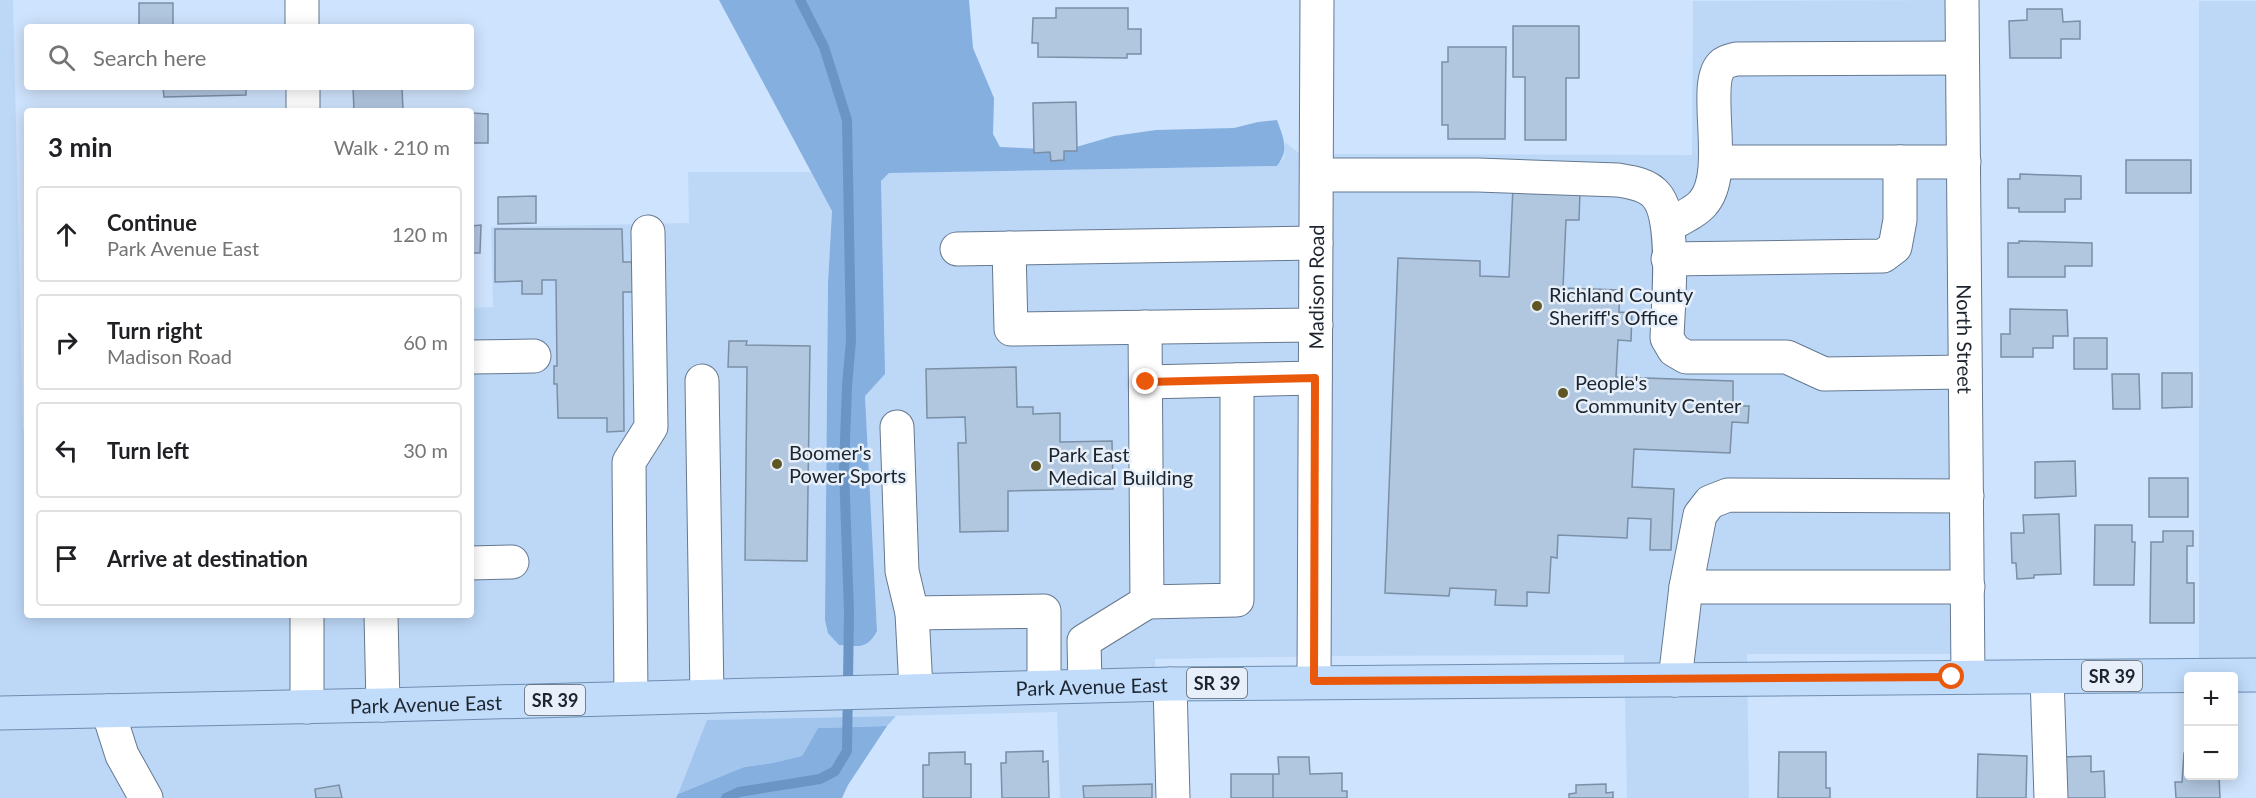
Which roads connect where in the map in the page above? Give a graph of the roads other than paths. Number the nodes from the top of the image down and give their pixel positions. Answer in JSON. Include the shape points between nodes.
{"nodes":[{"id":1,"x":302,"y":0,"type":"edge"},
{"id":2,"x":1317,"y":0,"type":"edge"},
{"id":3,"x":1962,"y":0,"type":"edge"},
{"id":4,"x":302,"y":24,"type":"edge"},
{"id":5,"x":1962,"y":58,"type":"junction"},
{"id":6,"x":303,"y":90,"type":"edge"},
{"id":7,"x":303,"y":108,"type":"edge"},
{"id":8,"x":1716,"y":162,"type":"junction"},
{"id":9,"x":1900,"y":162,"type":"junction"},
{"id":10,"x":1964,"y":162,"type":"junction"},
{"id":11,"x":1317,"y":175,"type":"junction"},
{"id":12,"x":1668,"y":226,"type":"junction"},
{"id":13,"x":648,"y":232,"type":"dead end"},
{"id":14,"x":1316,"y":243,"type":"junction"},
{"id":15,"x":1009,"y":248,"type":"junction"},
{"id":16,"x":957,"y":249,"type":"dead end"},
{"id":17,"x":1668,"y":259,"type":"junction"},
{"id":18,"x":1316,"y":325,"type":"junction"},
{"id":19,"x":1145,"y":327,"type":"junction"},
{"id":20,"x":534,"y":356,"type":"dead end"},
{"id":21,"x":474,"y":357,"type":"edge"},
{"id":22,"x":1965,"y":372,"type":"junction"},
{"id":23,"x":1315,"y":378,"type":"junction"},
{"id":24,"x":1237,"y":380,"type":"junction"},
{"id":25,"x":702,"y":381,"type":"dead end"},
{"id":26,"x":1146,"y":382,"type":"junction"},
{"id":27,"x":897,"y":427,"type":"dead end"},
{"id":28,"x":1967,"y":496,"type":"junction"},
{"id":29,"x":512,"y":562,"type":"dead end"},
{"id":30,"x":474,"y":563,"type":"edge"},
{"id":31,"x":1686,"y":587,"type":"junction"},
{"id":32,"x":1968,"y":587,"type":"junction"},
{"id":33,"x":1147,"y":602,"type":"junction"},
{"id":34,"x":912,"y":614,"type":"junction"},
{"id":35,"x":307,"y":618,"type":"edge"},
{"id":36,"x":381,"y":618,"type":"edge"},
{"id":37,"x":2256,"y":675,"type":"edge"},
{"id":38,"x":1968,"y":677,"type":"junction"},
{"id":39,"x":2047,"y":677,"type":"junction"},
{"id":40,"x":1675,"y":680,"type":"junction"},
{"id":41,"x":1314,"y":681,"type":"junction"},
{"id":42,"x":1170,"y":684,"type":"junction"},
{"id":43,"x":1085,"y":685,"type":"junction"},
{"id":44,"x":1044,"y":686,"type":"junction"},
{"id":45,"x":906,"y":690,"type":"junction"},
{"id":46,"x":707,"y":696,"type":"junction"},
{"id":47,"x":630,"y":697,"type":"junction"},
{"id":48,"x":383,"y":705,"type":"junction"},
{"id":49,"x":307,"y":707,"type":"junction"},
{"id":50,"x":108,"y":711,"type":"junction"},
{"id":51,"x":0,"y":714,"type":"edge"},
{"id":52,"x":146,"y":798,"type":"edge"},
{"id":53,"x":1173,"y":798,"type":"edge"},
{"id":54,"x":2051,"y":798,"type":"edge"}],
"edges":[{"from":1,"to":4,"type":"street"},
{"from":2,"to":11,"type":"street","name":"Madison Road"},
{"from":3,"to":5,"type":"street","name":"North Street"},
{"from":5,"to":8,"type":"street","via":[[1736,59],[1723,63],[1715,76]]},
{"from":5,"to":10,"type":"street","name":"North Street"},
{"from":6,"to":7,"type":"street"},
{"from":8,"to":9,"type":"street"},
{"from":8,"to":12,"type":"street","via":[[1713,182],[1703,203]]},
{"from":9,"to":10,"type":"street"},
{"from":9,"to":17,"type":"street","via":[[1900,220],[1895,247],[1883,256]]},
{"from":10,"to":22,"type":"street","name":"North Street"},
{"from":11,"to":12,"type":"street","via":[[1618,180],[1654,192],[1664,204]]},
{"from":11,"to":14,"type":"street","name":"Madison Road"},
{"from":12,"to":17,"type":"street"},
{"from":13,"to":47,"type":"street","via":[[651,428],[629,462]]},
{"from":14,"to":15,"type":"street"},
{"from":14,"to":18,"type":"street","name":"Madison Road"},
{"from":15,"to":16,"type":"street"},
{"from":15,"to":19,"type":"street","via":[[1011,329]]},
{"from":17,"to":22,"type":"street","via":[[1667,338],[1674,350],[1686,357],[1787,357],[1824,374]]},
{"from":18,"to":19,"type":"street"},
{"from":18,"to":23,"type":"street","name":"Madison Road"},
{"from":19,"to":26,"type":"street"},
{"from":20,"to":21,"type":"street"},
{"from":22,"to":28,"type":"street","name":"North Street"},
{"from":23,"to":24,"type":"street"},
{"from":23,"to":41,"type":"street","name":"Madison Road"},
{"from":24,"to":26,"type":"street"},
{"from":24,"to":33,"type":"street","via":[[1238,600]]},
{"from":25,"to":46,"type":"street"},
{"from":26,"to":33,"type":"street"},
{"from":27,"to":34,"type":"street","via":[[902,571]]},
{"from":28,"to":31,"type":"street","via":[[1728,495],[1710,502],[1700,515]]},
{"from":28,"to":32,"type":"street","name":"North Street"},
{"from":29,"to":30,"type":"street"},
{"from":31,"to":32,"type":"street"},
{"from":31,"to":40,"type":"street"},
{"from":32,"to":38,"type":"street","name":"North Street"},
{"from":33,"to":43,"type":"street","via":[[1084,641]]},
{"from":34,"to":44,"type":"street","via":[[1044,611]]},
{"from":34,"to":45,"type":"street"},
{"from":35,"to":49,"type":"street"},
{"from":36,"to":48,"type":"street"},
{"from":37,"to":39,"type":"main road","name":"Park Avenue East","number":"SR 39"},
{"from":38,"to":39,"type":"main road","name":"Park Avenue East","number":"SR 39"},
{"from":38,"to":40,"type":"main road","name":"Park Avenue East","number":"SR 39"},
{"from":39,"to":54,"type":"street"},
{"from":40,"to":41,"type":"main road","name":"Park Avenue East","number":"SR 39"},
{"from":41,"to":42,"type":"main road","name":"Park Avenue East","number":"SR 39"},
{"from":42,"to":43,"type":"main road","name":"Park Avenue East","number":"SR 39"},
{"from":42,"to":53,"type":"street"},
{"from":43,"to":44,"type":"main road","name":"Park Avenue East","number":"SR 39"},
{"from":44,"to":45,"type":"main road","name":"Park Avenue East","number":"SR 39"},
{"from":45,"to":46,"type":"main road","name":"Park Avenue East","number":"SR 39"},
{"from":46,"to":47,"type":"main road","name":"Park Avenue East","number":"SR 39"},
{"from":47,"to":48,"type":"main road","name":"Park Avenue East","number":"SR 39"},
{"from":48,"to":49,"type":"main road","name":"Park Avenue East","number":"SR 39"},
{"from":49,"to":50,"type":"main road","name":"Park Avenue East","number":"SR 39"},
{"from":50,"to":51,"type":"main road","name":"Park Avenue East","number":"SR 39"},
{"from":50,"to":52,"type":"street","via":[[122,755]]}]}
